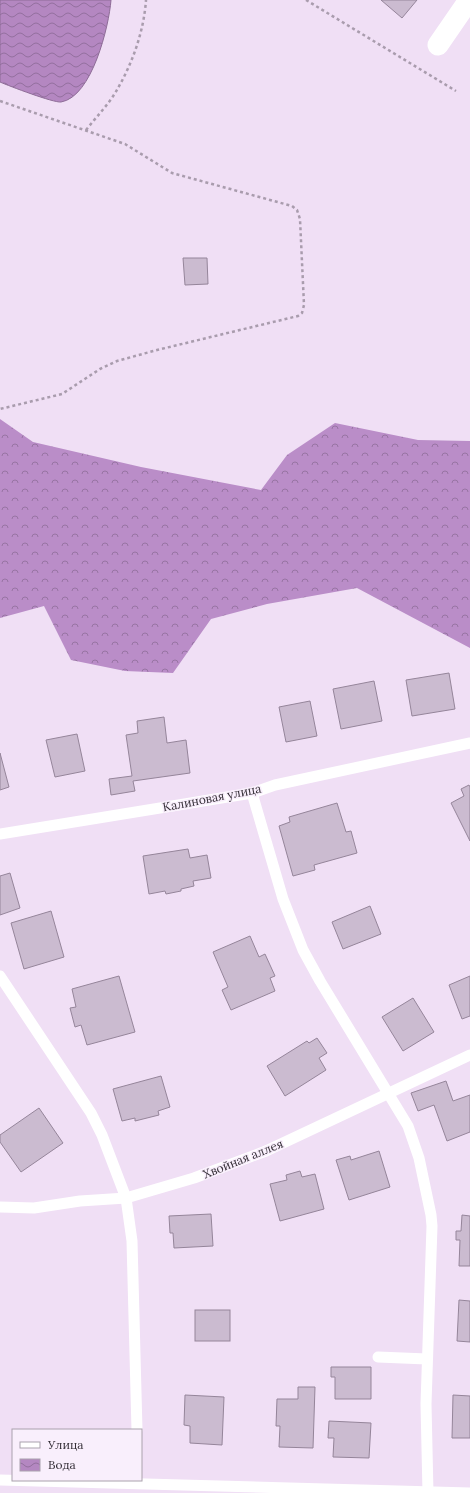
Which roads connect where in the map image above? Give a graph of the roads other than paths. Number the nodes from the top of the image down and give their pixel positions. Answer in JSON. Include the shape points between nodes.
{"nodes":[{"id":1,"x":469,"y":0,"type":"edge"},
{"id":2,"x":438,"y":45,"type":"dead end"},
{"id":3,"x":470,"y":743,"type":"edge"},
{"id":4,"x":252,"y":793,"type":"junction"},
{"id":5,"x":0,"y":834,"type":"edge"},
{"id":6,"x":0,"y":976,"type":"edge"},
{"id":7,"x":470,"y":1055,"type":"edge"},
{"id":8,"x":389,"y":1093,"type":"junction"},
{"id":9,"x":126,"y":1198,"type":"junction"},
{"id":10,"x":0,"y":1207,"type":"edge"},
{"id":11,"x":378,"y":1357,"type":"dead end"},
{"id":12,"x":427,"y":1359,"type":"junction"},
{"id":13,"x":137,"y":1429,"type":"edge"},
{"id":14,"x":0,"y":1480,"type":"edge"},
{"id":15,"x":12,"y":1481,"type":"edge"},
{"id":16,"x":23,"y":1481,"type":"edge"},
{"id":17,"x":139,"y":1486,"type":"edge"},
{"id":18,"x":428,"y":1493,"type":"edge"},
{"id":19,"x":470,"y":1493,"type":"edge"}],
"edges":[{"from":1,"to":2,"type":"street"},
{"from":3,"to":4,"type":"lane","name":"Калиновая улица","via":[[275,785]]},
{"from":4,"to":5,"type":"lane","name":"Калиновая улица"},
{"from":4,"to":8,"type":"lane","via":[[283,899],[303,950]]},
{"from":6,"to":9,"type":"lane","via":[[94,1119]]},
{"from":7,"to":8,"type":"lane","name":"Хвойная аллея"},
{"from":8,"to":9,"type":"lane","name":"Хвойная аллея","via":[[266,1151],[194,1178]]},
{"from":8,"to":12,"type":"lane","via":[[408,1126],[419,1158],[431,1215]]},
{"from":9,"to":10,"type":"lane","name":"Хвойная аллея","via":[[34,1208]]},
{"from":9,"to":13,"type":"lane","via":[[132,1241]]},
{"from":11,"to":12,"type":"lane"},
{"from":12,"to":18,"type":"lane"},
{"from":14,"to":15,"type":"lane"},
{"from":16,"to":17,"type":"lane"},
{"from":17,"to":18,"type":"lane"},
{"from":18,"to":19,"type":"lane"}]}
